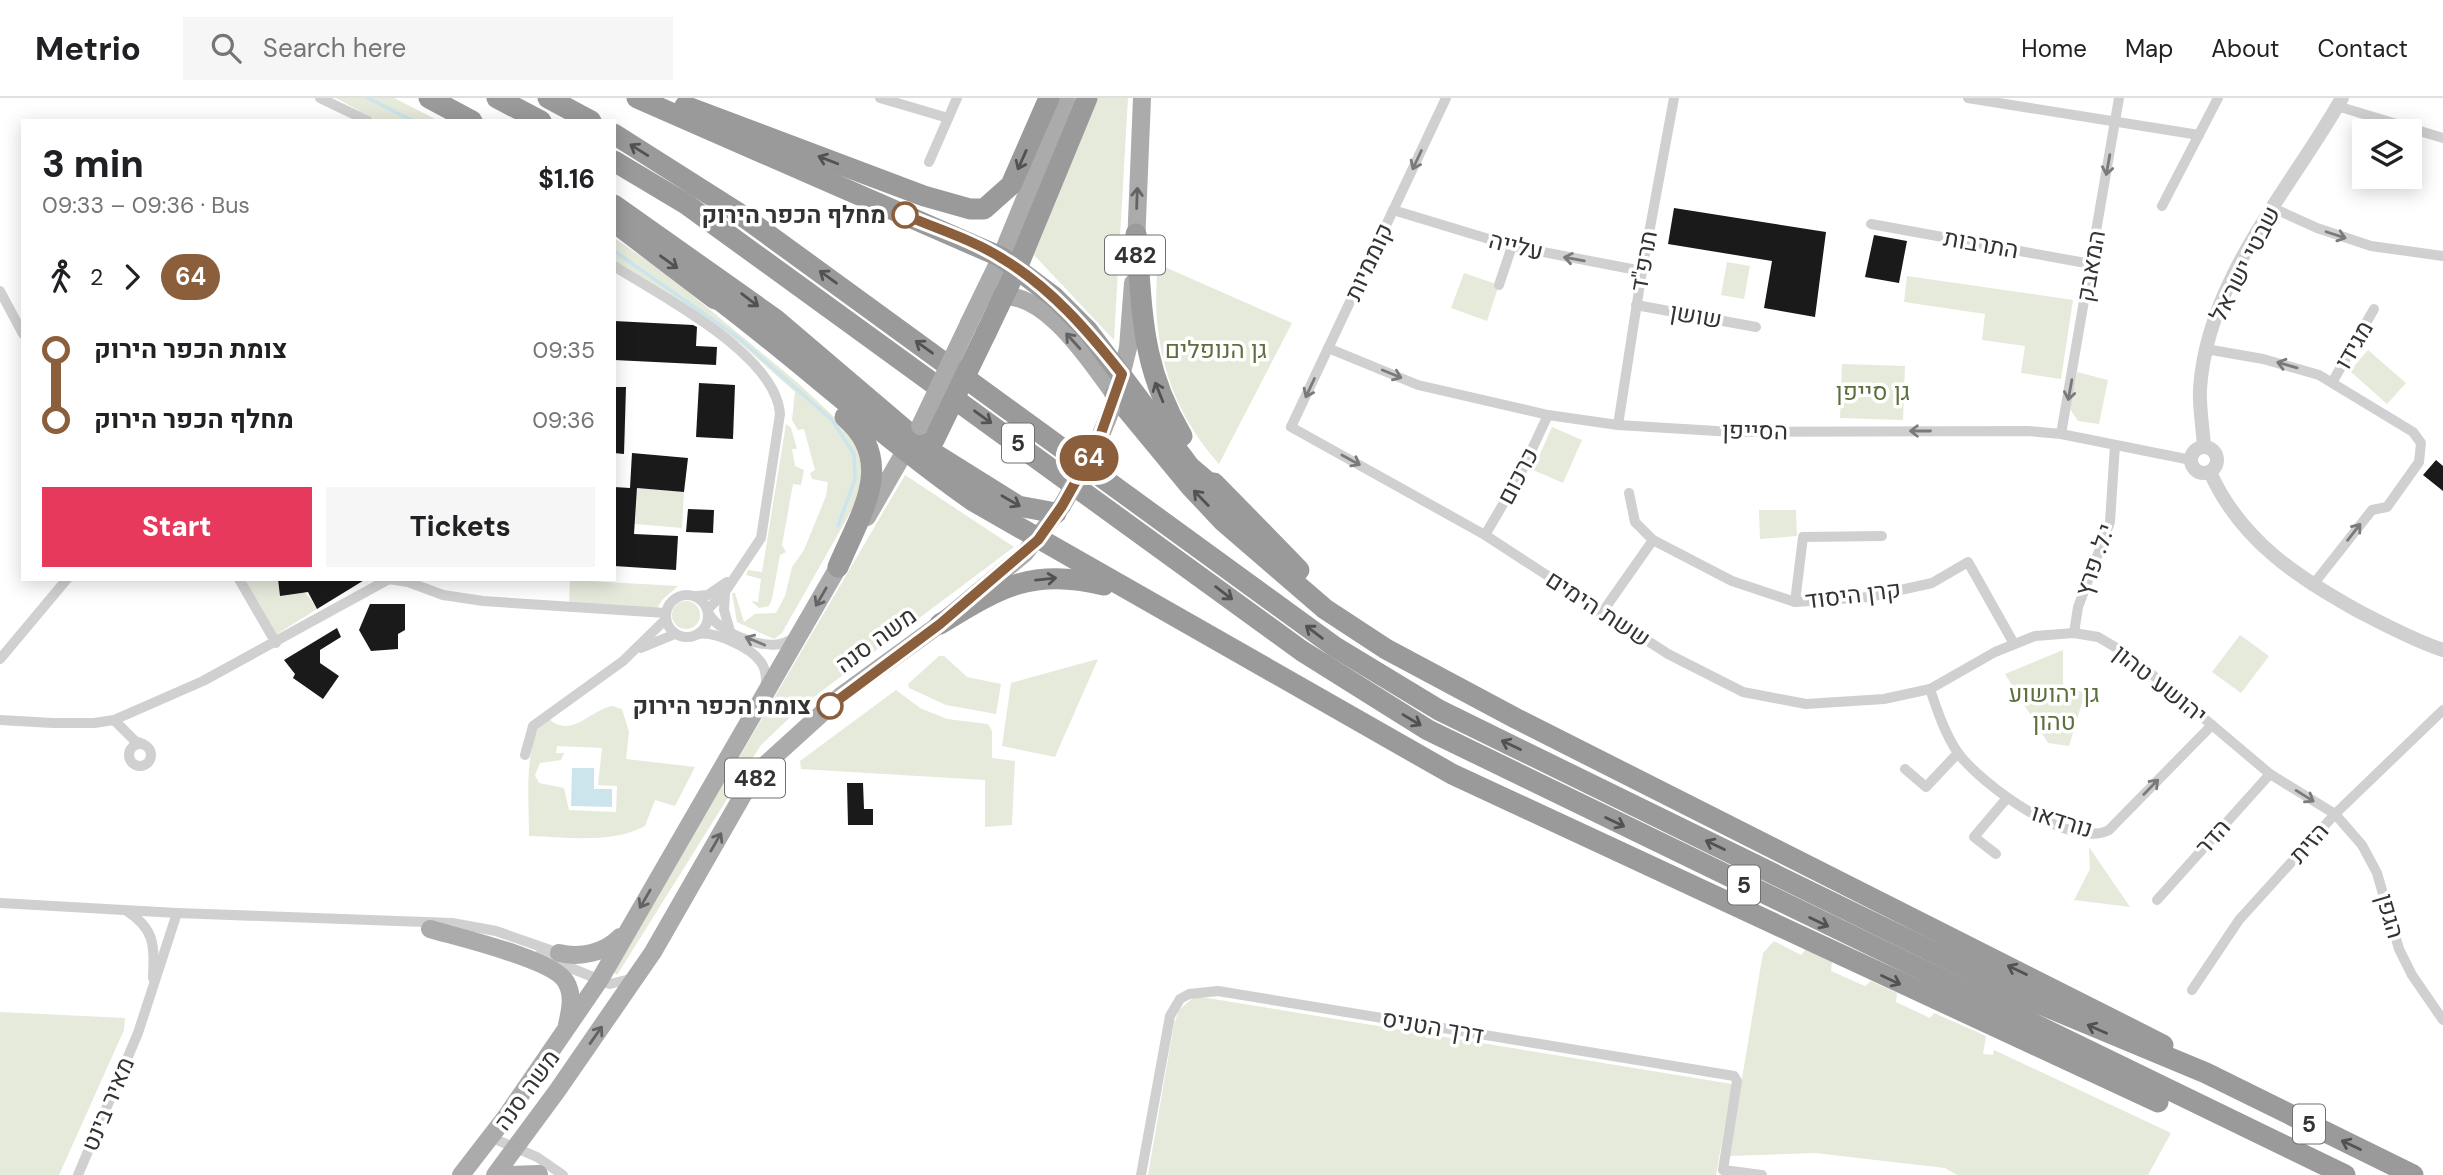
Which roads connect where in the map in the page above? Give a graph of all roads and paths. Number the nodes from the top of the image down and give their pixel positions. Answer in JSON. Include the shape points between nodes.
{"nodes":[{"id":1,"x":320,"y":98,"type":"edge"},
{"id":2,"x":429,"y":98,"type":"edge"},
{"id":3,"x":497,"y":98,"type":"edge"},
{"id":4,"x":548,"y":98,"type":"edge"},
{"id":5,"x":637,"y":98,"type":"edge"},
{"id":6,"x":661,"y":98,"type":"edge"},
{"id":7,"x":880,"y":98,"type":"edge"},
{"id":8,"x":957,"y":98,"type":"edge"},
{"id":9,"x":1049,"y":98,"type":"edge"},
{"id":10,"x":1066,"y":98,"type":"edge"},
{"id":11,"x":1087,"y":98,"type":"edge"},
{"id":12,"x":1142,"y":98,"type":"edge"},
{"id":13,"x":1446,"y":98,"type":"edge"},
{"id":14,"x":1674,"y":98,"type":"edge"},
{"id":15,"x":1968,"y":98,"type":"edge"},
{"id":16,"x":2119,"y":98,"type":"edge"},
{"id":17,"x":2218,"y":98,"type":"edge"},
{"id":18,"x":2339,"y":102,"type":"edge"},
{"id":19,"x":948,"y":118,"type":"junction"},
{"id":20,"x":364,"y":119,"type":"edge"},
{"id":21,"x":467,"y":119,"type":"edge"},
{"id":22,"x":537,"y":119,"type":"edge"},
{"id":23,"x":587,"y":119,"type":"edge"},
{"id":24,"x":2115,"y":124,"type":"junction"},
{"id":25,"x":616,"y":135,"type":"edge"},
{"id":26,"x":2199,"y":135,"type":"junction"},
{"id":27,"x":2443,"y":138,"type":"edge"},
{"id":28,"x":616,"y":162,"type":"edge"},
{"id":29,"x":929,"y":162,"type":"dead end"},
{"id":30,"x":616,"y":206,"type":"edge"},
{"id":31,"x":2162,"y":206,"type":"dead end"},
{"id":32,"x":2273,"y":208,"type":"junction"},
{"id":33,"x":1393,"y":210,"type":"junction"},
{"id":34,"x":616,"y":223,"type":"edge"},
{"id":35,"x":1871,"y":224,"type":"dead end"},
{"id":36,"x":1136,"y":234,"type":"junction"},
{"id":37,"x":1512,"y":246,"type":"junction"},
{"id":38,"x":2443,"y":256,"type":"edge"},
{"id":39,"x":1009,"y":262,"type":"junction"},
{"id":40,"x":2091,"y":264,"type":"junction"},
{"id":41,"x":616,"y":267,"type":"edge"},
{"id":42,"x":1642,"y":271,"type":"junction"},
{"id":43,"x":1499,"y":285,"type":"dead end"},
{"id":44,"x":705,"y":289,"type":"junction"},
{"id":45,"x":0,"y":291,"type":"edge"},
{"id":46,"x":1003,"y":295,"type":"junction"},
{"id":47,"x":1636,"y":305,"type":"junction"},
{"id":48,"x":2374,"y":309,"type":"dead end"},
{"id":49,"x":977,"y":321,"type":"junction"},
{"id":50,"x":1756,"y":327,"type":"dead end"},
{"id":51,"x":21,"y":330,"type":"edge"},
{"id":52,"x":1328,"y":348,"type":"junction"},
{"id":53,"x":2206,"y":349,"type":"junction"},
{"id":54,"x":1122,"y":374,"type":"junction"},
{"id":55,"x":2333,"y":381,"type":"junction"},
{"id":56,"x":1113,"y":403,"type":"junction"},
{"id":57,"x":1548,"y":415,"type":"junction"},
{"id":58,"x":1618,"y":425,"type":"junction"},
{"id":59,"x":1292,"y":427,"type":"joint"},
{"id":60,"x":2062,"y":435,"type":"junction"},
{"id":61,"x":920,"y":441,"type":"junction"},
{"id":62,"x":2115,"y":445,"type":"junction"},
{"id":63,"x":2204,"y":447,"type":"junction"},
{"id":64,"x":2191,"y":460,"type":"junction"},
{"id":65,"x":2210,"y":472,"type":"junction"},
{"id":66,"x":1629,"y":493,"type":"dead end"},
{"id":67,"x":1223,"y":494,"type":"junction"},
{"id":68,"x":1059,"y":510,"type":"junction"},
{"id":69,"x":1485,"y":535,"type":"junction"},
{"id":70,"x":1882,"y":536,"type":"dead end"},
{"id":71,"x":1038,"y":540,"type":"junction"},
{"id":72,"x":1653,"y":540,"type":"junction"},
{"id":73,"x":838,"y":567,"type":"junction"},
{"id":74,"x":735,"y":576,"type":"junction"},
{"id":75,"x":65,"y":581,"type":"edge"},
{"id":76,"x":240,"y":581,"type":"edge"},
{"id":77,"x":381,"y":581,"type":"edge"},
{"id":78,"x":402,"y":581,"type":"edge"},
{"id":79,"x":2312,"y":586,"type":"junction"},
{"id":80,"x":725,"y":592,"type":"junction"},
{"id":81,"x":1130,"y":592,"type":"junction"},
{"id":82,"x":696,"y":596,"type":"junction"},
{"id":83,"x":1795,"y":602,"type":"junction"},
{"id":84,"x":708,"y":612,"type":"junction"},
{"id":85,"x":1601,"y":614,"type":"junction"},
{"id":86,"x":666,"y":616,"type":"junction"},
{"id":87,"x":940,"y":624,"type":"junction"},
{"id":88,"x":802,"y":629,"type":"junction"},
{"id":89,"x":730,"y":631,"type":"junction"},
{"id":90,"x":2074,"y":633,"type":"junction"},
{"id":91,"x":675,"y":634,"type":"junction"},
{"id":92,"x":698,"y":634,"type":"junction"},
{"id":93,"x":2014,"y":642,"type":"junction"},
{"id":94,"x":276,"y":643,"type":"junction"},
{"id":95,"x":2443,"y":650,"type":"edge"},
{"id":96,"x":635,"y":651,"type":"junction"},
{"id":97,"x":0,"y":659,"type":"edge"},
{"id":98,"x":1930,"y":689,"type":"junction"},
{"id":99,"x":1470,"y":695,"type":"junction"},
{"id":100,"x":764,"y":696,"type":"junction"},
{"id":101,"x":2443,"y":710,"type":"edge"},
{"id":102,"x":0,"y":720,"type":"edge"},
{"id":103,"x":114,"y":720,"type":"junction"},
{"id":104,"x":2212,"y":725,"type":"junction"},
{"id":105,"x":129,"y":735,"type":"junction"},
{"id":106,"x":142,"y":744,"type":"junction"},
{"id":107,"x":130,"y":751,"type":"junction"},
{"id":108,"x":1958,"y":753,"type":"junction"},
{"id":109,"x":524,"y":755,"type":"dead end"},
{"id":110,"x":1905,"y":769,"type":"dead end"},
{"id":111,"x":2270,"y":774,"type":"junction"},
{"id":112,"x":2007,"y":798,"type":"junction"},
{"id":113,"x":2334,"y":814,"type":"junction"},
{"id":114,"x":1996,"y":854,"type":"dead end"},
{"id":115,"x":2157,"y":900,"type":"dead end"},
{"id":116,"x":0,"y":903,"type":"edge"},
{"id":117,"x":126,"y":910,"type":"junction"},
{"id":118,"x":177,"y":914,"type":"junction"},
{"id":119,"x":334,"y":919,"type":"junction"},
{"id":120,"x":430,"y":929,"type":"junction"},
{"id":121,"x":628,"y":930,"type":"junction"},
{"id":122,"x":559,"y":953,"type":"joint"},
{"id":123,"x":634,"y":978,"type":"junction"},
{"id":124,"x":598,"y":981,"type":"junction"},
{"id":125,"x":153,"y":988,"type":"junction"},
{"id":126,"x":2192,"y":990,"type":"dead end"},
{"id":127,"x":2443,"y":1020,"type":"edge"},
{"id":128,"x":567,"y":1029,"type":"junction"},
{"id":129,"x":2206,"y":1073,"type":"junction"},
{"id":130,"x":557,"y":1091,"type":"junction"},
{"id":131,"x":490,"y":1137,"type":"junction"},
{"id":132,"x":512,"y":1160,"type":"edge"},
{"id":133,"x":539,"y":1169,"type":"edge"},
{"id":134,"x":78,"y":1175,"type":"edge"},
{"id":135,"x":461,"y":1175,"type":"edge"},
{"id":136,"x":495,"y":1175,"type":"edge"},
{"id":137,"x":563,"y":1175,"type":"edge"},
{"id":138,"x":1140,"y":1175,"type":"edge"},
{"id":139,"x":1762,"y":1175,"type":"edge"},
{"id":140,"x":2323,"y":1175,"type":"edge"},
{"id":141,"x":2344,"y":1175,"type":"edge"},
{"id":142,"x":2413,"y":1175,"type":"edge"}],
"edges":[{"from":1,"to":20,"type":"street"},
{"from":2,"to":21,"type":"highway"},
{"from":3,"to":22,"type":"highway"},
{"from":4,"to":23,"type":"highway"},
{"from":5,"to":39,"type":"highway"},
{"from":9,"to":6,"type":"highway","one_way":true,"via":[[1011,185],[984,209],[924,196]]},
{"from":7,"to":19,"type":"street"},
{"from":8,"to":19,"type":"street"},
{"from":10,"to":39,"type":"main road"},
{"from":11,"to":39,"type":"highway"},
{"from":36,"to":12,"type":"main road","name":"משה סנה","number":"482","one_way":true},
{"from":13,"to":33,"type":"street","name":"קוממיות","one_way":true},
{"from":14,"to":42,"type":"street","name":"תרפ\"ד"},
{"from":15,"to":24,"type":"street"},
{"from":16,"to":24,"type":"street","name":"המאבק"},
{"from":17,"to":26,"type":"street"},
{"from":18,"to":27,"type":"street"},
{"from":18,"to":32,"type":"street","name":"שבטי ישראל"},
{"from":19,"to":29,"type":"street"},
{"from":24,"to":26,"type":"street"},
{"from":24,"to":40,"type":"street","name":"המאבק","one_way":true},
{"from":129,"to":25,"type":"highway","number":"5","one_way":true,"via":[[2033,1001],[1452,716],[1390,681],[1335,648],[737,212]]},
{"from":26,"to":31,"type":"street"},
{"from":28,"to":141,"type":"highway","number":"5","one_way":true,"via":[[698,212],[1302,651],[1428,730]]},
{"from":30,"to":61,"type":"highway","one_way":true,"via":[[775,319]]},
{"from":32,"to":38,"type":"street","one_way":true,"via":[[2317,229],[2371,246]]},
{"from":32,"to":53,"type":"street","name":"שבטי ישראל","via":[[2218,307]]},
{"from":33,"to":37,"type":"street","name":"עלייה"},
{"from":33,"to":52,"type":"street","name":"קוממיות"},
{"from":34,"to":44,"type":"highway","one_way":true},
{"from":35,"to":40,"type":"street","name":"התרבות"},
{"from":36,"to":54,"type":"main road","name":"משה סנה","number":"482"},
{"from":67,"to":36,"type":"highway","one_way":true,"via":[[1194,457],[1157,389],[1144,336]]},
{"from":42,"to":37,"type":"street","name":"עלייה","one_way":true},
{"from":37,"to":43,"type":"street"},
{"from":39,"to":46,"type":"highway"},
{"from":39,"to":49,"type":"main road"},
{"from":39,"to":54,"type":"highway","via":[[1080,323]]},
{"from":40,"to":60,"type":"street","name":"המאבק","one_way":true},
{"from":41,"to":74,"type":"street","via":[[743,354],[766,377],[779,401],[761,538]]},
{"from":42,"to":47,"type":"street","name":"תרפ\"ד"},
{"from":44,"to":61,"type":"highway"},
{"from":44,"to":73,"type":"highway","via":[[754,339],[854,424],[867,443],[873,464],[871,488]]},
{"from":45,"to":51,"type":"street"},
{"from":46,"to":49,"type":"highway"},
{"from":56,"to":46,"type":"main road","one_way":true,"via":[[1050,316],[1020,296]]},
{"from":47,"to":50,"type":"street","name":"שושן"},
{"from":47,"to":58,"type":"street","name":"תרפ\"ד"},
{"from":48,"to":55,"type":"street","name":"מגידו"},
{"from":49,"to":61,"type":"highway","bridge":true},
{"from":52,"to":57,"type":"street","name":"הסייפן","one_way":true,"via":[[1418,385]]},
{"from":52,"to":59,"type":"street","name":"קוממיות","one_way":true},
{"from":55,"to":53,"type":"street","one_way":true,"via":[[2263,359]]},
{"from":53,"to":63,"type":"street","name":"שבטי ישראל","via":[[2200,390]]},
{"from":54,"to":56,"type":"main road","name":"משה סנה","number":"482"},
{"from":54,"to":67,"type":"highway","via":[[1190,467]]},
{"from":79,"to":55,"type":"street","one_way":true,"via":[[2372,510],[2386,507],[2422,455],[2413,432]]},
{"from":56,"to":68,"type":"main road","name":"משה סנה","number":"482","bridge":true,"via":[[1098,442]]},
{"from":99,"to":56,"type":"highway","one_way":true,"via":[[1386,649],[1325,609],[1271,565],[1191,488]]},
{"from":57,"to":58,"type":"street","name":"הסייפן"},
{"from":57,"to":69,"type":"street","name":"כרכום"},
{"from":60,"to":58,"type":"street","name":"הסייפן","one_way":true,"via":[[2028,431],[1733,432]]},
{"from":59,"to":69,"type":"street","name":"ששת הימים","one_way":true},
{"from":60,"to":62,"type":"street","name":"הסייפן"},
{"from":61,"to":68,"type":"highway","one_way":true,"via":[[1018,506]]},
{"from":61,"to":71,"type":"highway","via":[[937,476]]},
{"from":61,"to":73,"type":"main road","name":"משה סנה","number":"482"},
{"from":62,"to":64,"type":"street","name":"הסייפן"},
{"from":62,"to":90,"type":"street","name":"י.ל. פרץ","via":[[2110,522],[2078,607]]},
{"from":63,"to":64,"type":"street","via":[[2196,450]]},
{"from":63,"to":65,"type":"street","via":[[2216,456],[2216,466]]},
{"from":64,"to":65,"type":"street","via":[[2197,471]]},
{"from":65,"to":79,"type":"street","via":[[2235,515],[2270,555]]},
{"from":66,"to":72,"type":"street","name":"קרן היסוד","via":[[1635,522]]},
{"from":67,"to":99,"type":"highway","via":[[1288,562],[1326,593]]},
{"from":68,"to":71,"type":"main road","name":"משה סנה","number":"482"},
{"from":69,"to":85,"type":"street","name":"ששת הימים"},
{"from":70,"to":83,"type":"street","via":[[1803,537]]},
{"from":71,"to":81,"type":"highway"},
{"from":71,"to":87,"type":"main road","name":"משה סנה","number":"482"},
{"from":72,"to":83,"type":"street","name":"קרן היסוד","via":[[1732,581]]},
{"from":72,"to":85,"type":"street"},
{"from":73,"to":88,"type":"main road","name":"משה סנה","number":"482","one_way":true},
{"from":74,"to":80,"type":"street"},
{"from":74,"to":82,"type":"street","via":[[708,595]]},
{"from":75,"to":97,"type":"street"},
{"from":76,"to":94,"type":"street"},
{"from":77,"to":94,"type":"street"},
{"from":78,"to":86,"type":"street","via":[[443,595],[483,601]]},
{"from":79,"to":95,"type":"street","via":[[2413,640]]},
{"from":80,"to":84,"type":"street"},
{"from":80,"to":89,"type":"street"},
{"from":87,"to":81,"type":"highway","one_way":true,"via":[[1010,584],[1039,579],[1080,579]]},
{"from":81,"to":140,"type":"highway","one_way":true,"via":[[1452,774]]},
{"from":82,"to":84,"type":"street"},
{"from":82,"to":86,"type":"street","via":[[675,598]]},
{"from":83,"to":93,"type":"street","name":"קרן היסוד","via":[[1869,597],[1932,583],[1968,562]]},
{"from":84,"to":89,"type":"street","via":[[712,621]]},
{"from":84,"to":92,"type":"street","via":[[706,626]]},
{"from":85,"to":98,"type":"street","name":"ששת הימים","via":[[1713,679],[1770,698],[1819,703],[1884,699]]},
{"from":86,"to":91,"type":"street"},
{"from":86,"to":96,"type":"street"},
{"from":123,"to":87,"type":"main road","name":"משה סנה","number":"482","one_way":true,"via":[[766,764],[842,695]]},
{"from":88,"to":89,"type":"street","one_way":true,"via":[[787,644],[768,647]]},
{"from":88,"to":100,"type":"main road","name":"משה סנה","number":"482"},
{"from":90,"to":93,"type":"street","name":"יהושע טהון"},
{"from":90,"to":104,"type":"street","name":"יהושע טהון","via":[[2098,638],[2129,655]]},
{"from":91,"to":92,"type":"street","via":[[686,638]]},
{"from":91,"to":96,"type":"street"},
{"from":92,"to":100,"type":"street","via":[[723,638],[757,657],[765,673]]},
{"from":93,"to":98,"type":"street","name":"יהושע טהון"},
{"from":94,"to":103,"type":"street"},
{"from":96,"to":109,"type":"street","via":[[533,726]]},
{"from":98,"to":108,"type":"street","name":"נורדאו"},
{"from":129,"to":99,"type":"highway","one_way":true,"via":[[2118,1020]]},
{"from":100,"to":121,"type":"main road","name":"משה סנה","number":"482","one_way":true},
{"from":101,"to":113,"type":"street","name":"הזית"},
{"from":102,"to":103,"type":"street"},
{"from":103,"to":105,"type":"street"},
{"from":104,"to":111,"type":"street","name":"יהושע טהון"},
{"from":112,"to":104,"type":"street","name":"נורדאו","one_way":true,"via":[[2051,822],[2102,834]]},
{"from":105,"to":106,"type":"street"},
{"from":105,"to":107,"type":"street"},
{"from":106,"to":107,"type":"street"},
{"from":106,"to":107,"type":"street","via":[[152,754],[145,766],[131,762]]},
{"from":108,"to":110,"type":"street","via":[[1926,787]]},
{"from":108,"to":112,"type":"street","name":"נורדאו"},
{"from":111,"to":113,"type":"street","name":"יהושע טהון","one_way":true},
{"from":111,"to":115,"type":"street","name":"הדר"},
{"from":112,"to":114,"type":"street","via":[[1974,837]]},
{"from":113,"to":126,"type":"street","name":"הזית","via":[[2239,920]]},
{"from":113,"to":127,"type":"street","name":"הגפן","via":[[2372,863],[2399,949]]},
{"from":116,"to":117,"type":"street"},
{"from":117,"to":118,"type":"street"},
{"from":117,"to":125,"type":"street","via":[[141,920],[152,941]]},
{"from":118,"to":119,"type":"street"},
{"from":118,"to":125,"type":"street","name":"מאיר בינט"},
{"from":119,"to":120,"type":"street"},
{"from":119,"to":122,"type":"street","via":[[475,926]]},
{"from":120,"to":124,"type":"street","via":[[514,946]]},
{"from":120,"to":128,"type":"main road","via":[[495,947],[559,973],[570,991]]},
{"from":121,"to":122,"type":"main road","via":[[602,950]]},
{"from":121,"to":124,"type":"main road","name":"משה סנה","number":"482"},
{"from":123,"to":124,"type":"street","via":[[610,984]]},
{"from":130,"to":123,"type":"main road","name":"משה סנה","number":"482","one_way":true},
{"from":124,"to":128,"type":"main road","name":"משה סנה","number":"482"},
{"from":125,"to":134,"type":"street","name":"מאיר בינט"},
{"from":128,"to":131,"type":"main road","name":"משה סנה","number":"482"},
{"from":142,"to":129,"type":"highway","number":"5","one_way":true},
{"from":130,"to":132,"type":"main road","name":"משה סנה","number":"482"},
{"from":130,"to":133,"type":"street","via":[[531,1137],[530,1149]]},
{"from":131,"to":132,"type":"street"},
{"from":131,"to":135,"type":"main road","name":"משה סנה","number":"482"},
{"from":132,"to":133,"type":"main road"},
{"from":132,"to":133,"type":"street"},
{"from":132,"to":136,"type":"main road","name":"משה סנה","number":"482"},
{"from":133,"to":137,"type":"street"},
{"from":138,"to":139,"type":"street","name":"דרך הטניס","via":[[1170,1016],[1180,999],[1200,991],[1734,1076],[1738,1081],[1723,1170]]}]}
